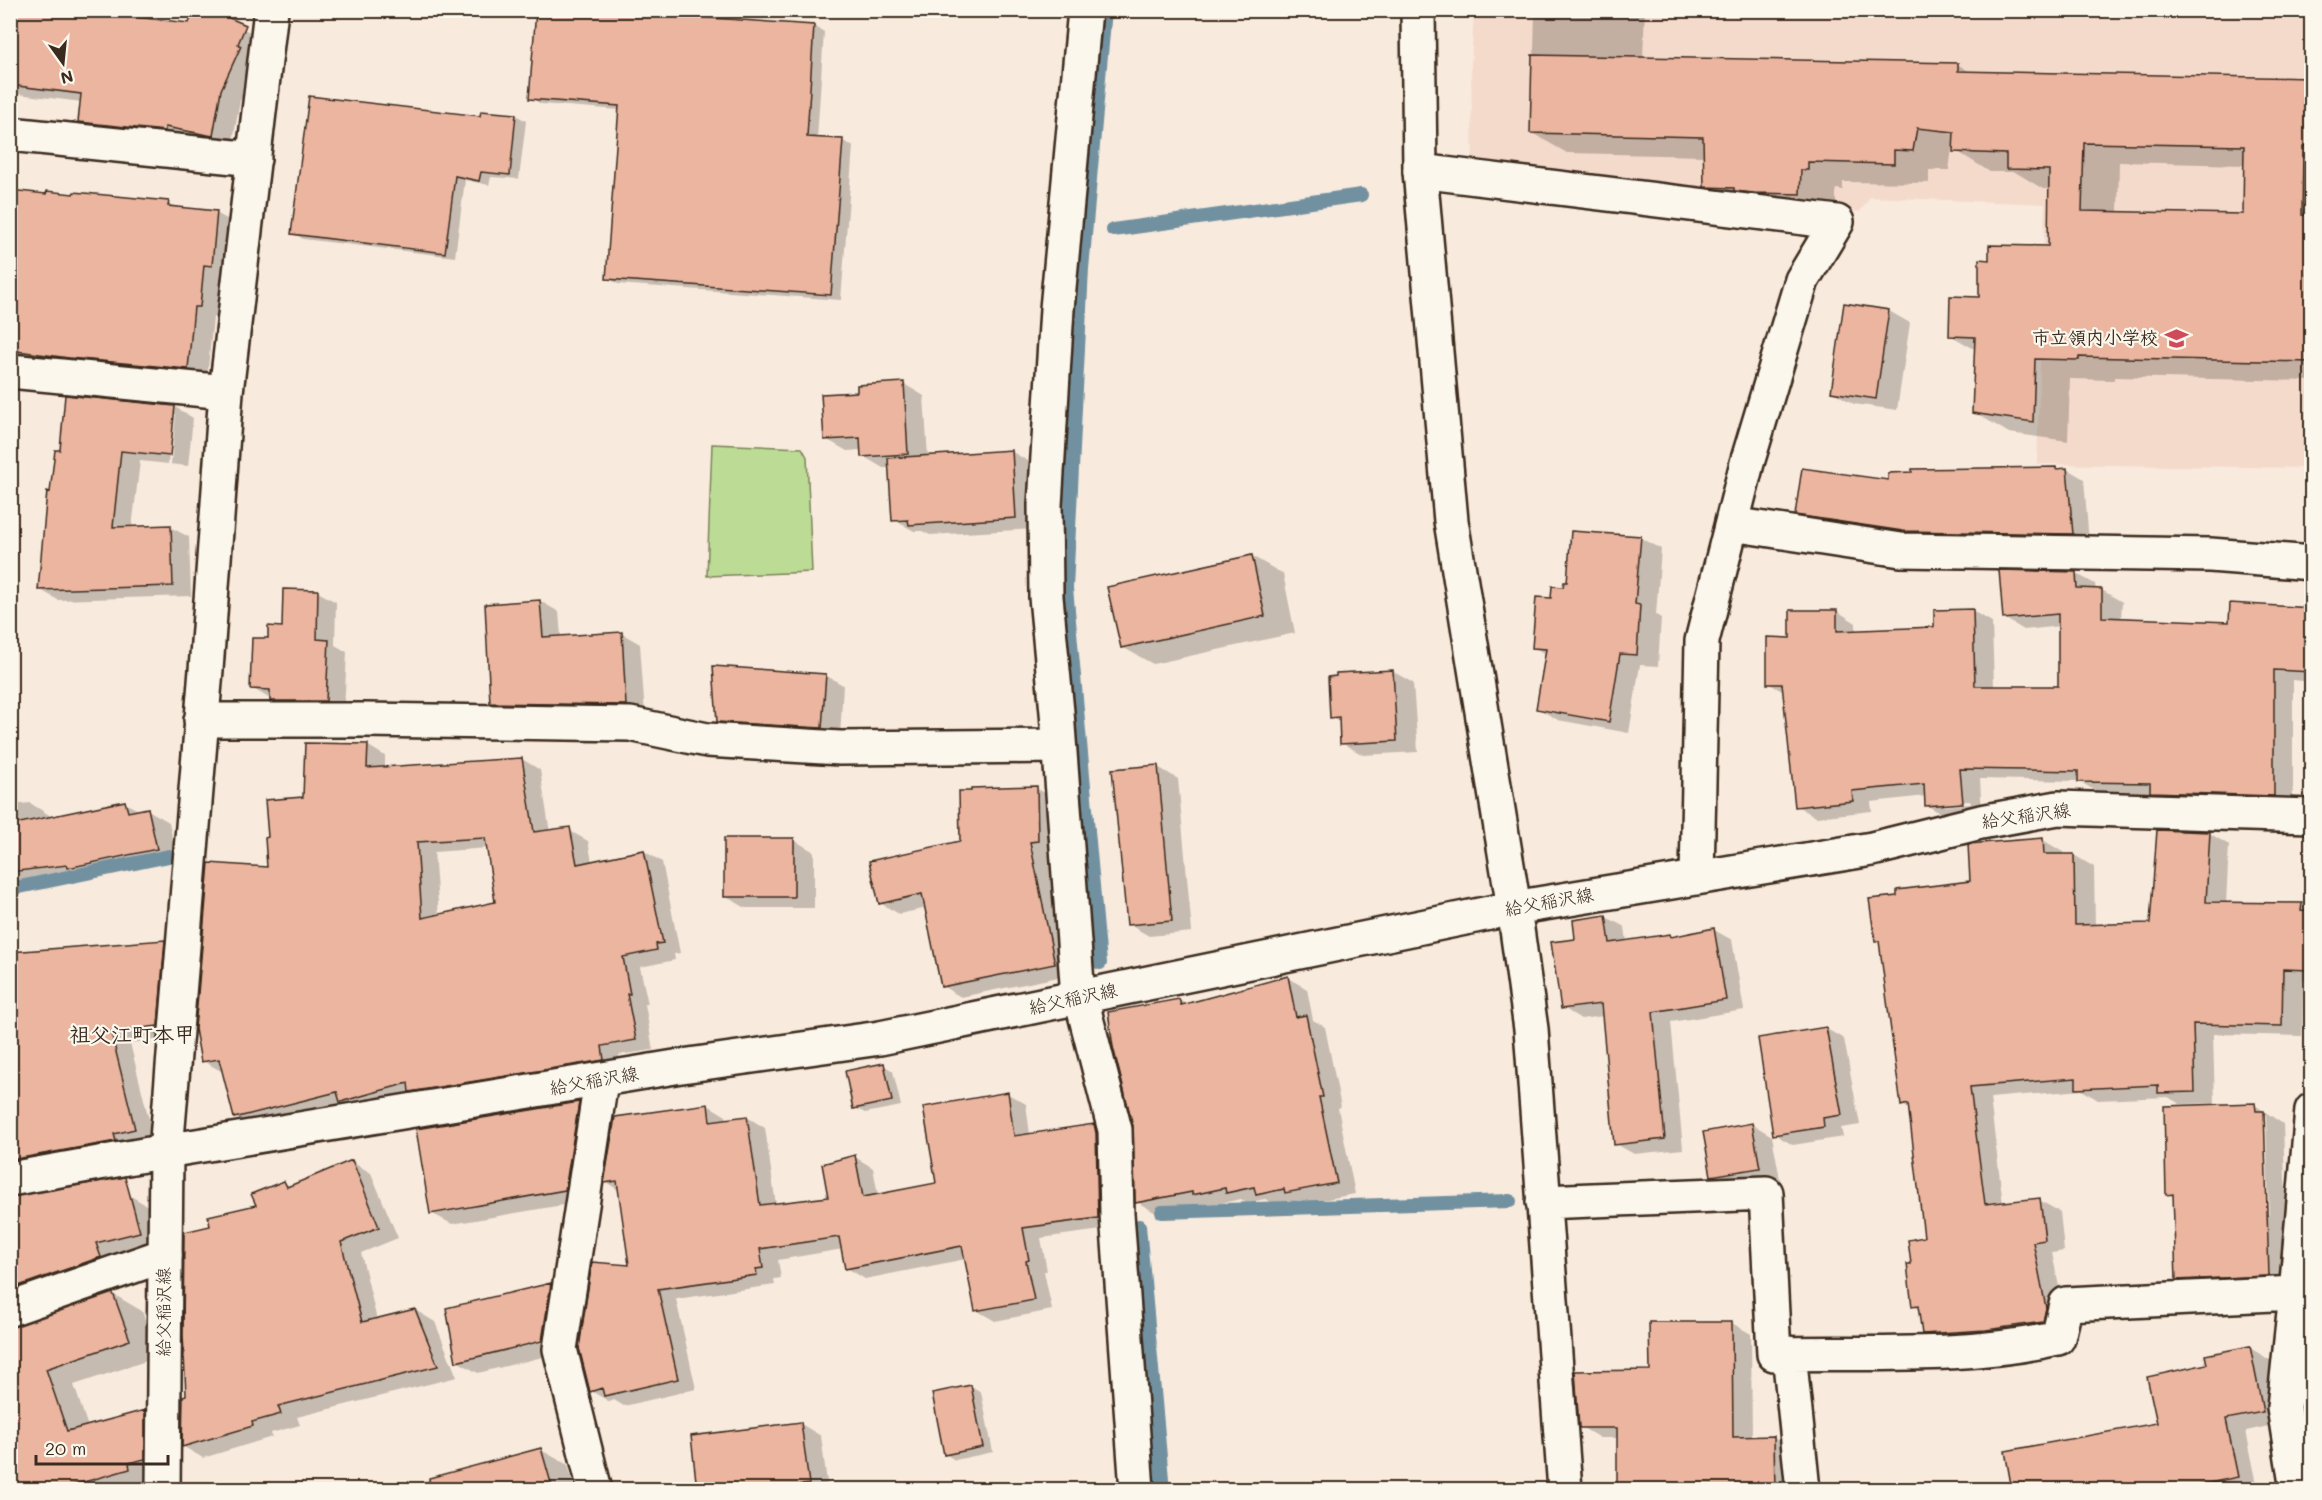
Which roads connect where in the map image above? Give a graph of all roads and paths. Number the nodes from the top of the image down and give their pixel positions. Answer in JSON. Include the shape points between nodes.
{"nodes":[{"id":1,"x":271,"y":10,"type":"edge"},
{"id":2,"x":1085,"y":10,"type":"edge"},
{"id":3,"x":1418,"y":10,"type":"edge"},
{"id":4,"x":10,"y":134,"type":"edge"},
{"id":5,"x":254,"y":159,"type":"junction"},
{"id":6,"x":1420,"y":171,"type":"junction"},
{"id":7,"x":10,"y":371,"type":"edge"},
{"id":8,"x":226,"y":392,"type":"junction"},
{"id":9,"x":1732,"y":524,"type":"junction"},
{"id":10,"x":2312,"y":563,"type":"edge"},
{"id":11,"x":201,"y":720,"type":"junction"},
{"id":12,"x":1059,"y":746,"type":"junction"},
{"id":13,"x":2312,"y":816,"type":"edge"},
{"id":14,"x":1697,"y":876,"type":"junction"},
{"id":15,"x":1514,"y":908,"type":"junction"},
{"id":16,"x":1081,"y":998,"type":"junction"},
{"id":17,"x":601,"y":1081,"type":"junction"},
{"id":18,"x":2312,"y":1110,"type":"edge"},
{"id":19,"x":166,"y":1151,"type":"junction"},
{"id":20,"x":10,"y":1179,"type":"edge"},
{"id":21,"x":1543,"y":1202,"type":"junction"},
{"id":22,"x":165,"y":1255,"type":"junction"},
{"id":23,"x":2301,"y":1287,"type":"edge"},
{"id":24,"x":10,"y":1309,"type":"edge"},
{"id":25,"x":1789,"y":1353,"type":"junction"},
{"id":26,"x":163,"y":1490,"type":"edge"},
{"id":27,"x":595,"y":1490,"type":"edge"},
{"id":28,"x":1137,"y":1490,"type":"edge"},
{"id":29,"x":1565,"y":1490,"type":"edge"},
{"id":30,"x":1803,"y":1490,"type":"edge"},
{"id":31,"x":2297,"y":1490,"type":"edge"}],
"edges":[{"from":1,"to":5,"type":"street"},
{"from":2,"to":12,"type":"street","via":[[1057,309],[1045,505],[1046,597]]},
{"from":3,"to":6,"type":"street"},
{"from":4,"to":5,"type":"street"},
{"from":5,"to":8,"type":"street"},
{"from":6,"to":9,"type":"street","via":[[1837,222],[1802,280]]},
{"from":6,"to":15,"type":"street","via":[[1451,521]]},
{"from":7,"to":8,"type":"street"},
{"from":8,"to":11,"type":"street"},
{"from":9,"to":10,"type":"street","via":[[1902,550],[2210,555]]},
{"from":9,"to":14,"type":"street","via":[[1702,641]]},
{"from":11,"to":12,"type":"street","via":[[630,724],[707,740],[840,748]]},
{"from":11,"to":19,"type":"street"},
{"from":12,"to":16,"type":"street"},
{"from":13,"to":14,"type":"street","name":"給父稲沢線","via":[[2058,808],[1980,822],[1872,849]]},
{"from":14,"to":15,"type":"street","name":"給父稲沢線"},
{"from":15,"to":16,"type":"street","name":"給父稲沢線"},
{"from":15,"to":21,"type":"street","via":[[1531,1029]]},
{"from":16,"to":17,"type":"street","name":"給父稲沢線","via":[[880,1038]]},
{"from":16,"to":28,"type":"street","via":[[1115,1130]]},
{"from":17,"to":19,"type":"street","name":"給父稲沢線"},
{"from":17,"to":27,"type":"street","via":[[560,1349]]},
{"from":18,"to":23,"type":"street"},
{"from":19,"to":20,"type":"street"},
{"from":19,"to":22,"type":"street","name":"給父稲沢線"},
{"from":21,"to":25,"type":"street","via":[[1766,1193],[1774,1354]]},
{"from":21,"to":29,"type":"street"},
{"from":22,"to":24,"type":"street"},
{"from":22,"to":26,"type":"street","name":"給父稲沢線"},
{"from":23,"to":25,"type":"street","via":[[2066,1304],[2058,1338],[2036,1343],[1960,1351]]},
{"from":23,"to":31,"type":"street","via":[[2284,1407]]},
{"from":25,"to":30,"type":"street"}]}
